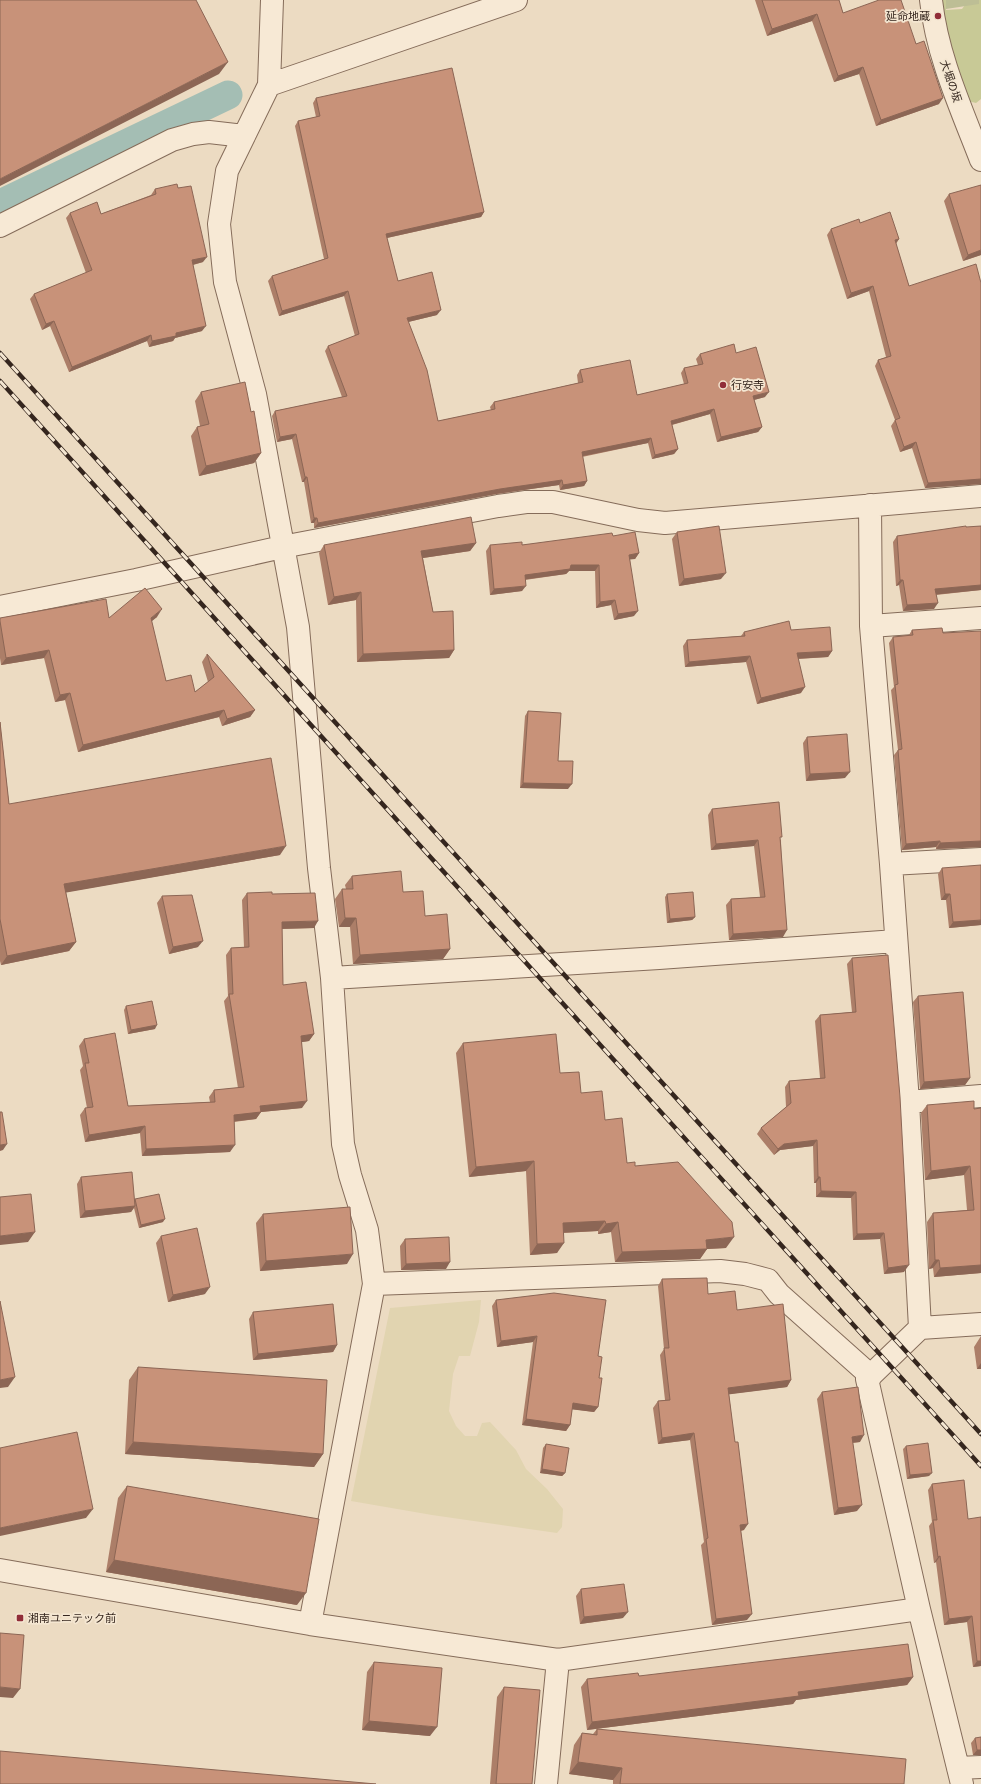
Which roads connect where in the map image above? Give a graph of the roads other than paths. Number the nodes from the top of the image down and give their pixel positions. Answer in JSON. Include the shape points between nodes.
{"nodes":[{"id":1,"x":272,"y":0,"type":"edge"},
{"id":2,"x":516,"y":0,"type":"edge"},
{"id":3,"x":931,"y":0,"type":"edge"},
{"id":4,"x":269,"y":85,"type":"junction"},
{"id":5,"x":244,"y":136,"type":"junction"},
{"id":6,"x":981,"y":160,"type":"edge"},
{"id":7,"x":0,"y":226,"type":"edge"},
{"id":8,"x":981,"y":496,"type":"edge"},
{"id":9,"x":870,"y":505,"type":"junction"},
{"id":10,"x":282,"y":547,"type":"junction"},
{"id":11,"x":0,"y":607,"type":"edge"},
{"id":12,"x":981,"y":618,"type":"edge"},
{"id":13,"x":871,"y":626,"type":"junction"},
{"id":14,"x":981,"y":859,"type":"edge"},
{"id":15,"x":891,"y":864,"type":"junction"},
{"id":16,"x":896,"y":941,"type":"junction"},
{"id":17,"x":332,"y":978,"type":"junction"},
{"id":18,"x":981,"y":1096,"type":"edge"},
{"id":19,"x":908,"y":1102,"type":"junction"},
{"id":20,"x":374,"y":1284,"type":"junction"},
{"id":21,"x":981,"y":1324,"type":"edge"},
{"id":22,"x":920,"y":1328,"type":"junction"},
{"id":23,"x":871,"y":1376,"type":"junction"},
{"id":24,"x":0,"y":1570,"type":"edge"},
{"id":25,"x":918,"y":1609,"type":"junction"},
{"id":26,"x":310,"y":1624,"type":"junction"},
{"id":27,"x":558,"y":1660,"type":"junction"},
{"id":28,"x":981,"y":1767,"type":"edge"},
{"id":29,"x":960,"y":1776,"type":"edge"},
{"id":30,"x":546,"y":1784,"type":"edge"}],
"edges":[{"from":1,"to":4,"type":"street"},
{"from":2,"to":4,"type":"street"},
{"from":3,"to":6,"type":"street","name":"大堀の坂","via":[[933,18],[948,74]]},
{"from":4,"to":5,"type":"street"},
{"from":5,"to":7,"type":"street","via":[[209,132],[172,140]]},
{"from":5,"to":10,"type":"street","via":[[227,171],[220,232],[225,282],[254,394]]},
{"from":8,"to":9,"type":"street"},
{"from":9,"to":10,"type":"street","via":[[665,523],[638,520],[553,502],[526,502]]},
{"from":9,"to":13,"type":"street"},
{"from":10,"to":11,"type":"street"},
{"from":10,"to":17,"type":"street","via":[[298,627],[319,868]]},
{"from":12,"to":13,"type":"street"},
{"from":13,"to":15,"type":"street"},
{"from":14,"to":15,"type":"street"},
{"from":15,"to":16,"type":"street"},
{"from":16,"to":17,"type":"street"},
{"from":16,"to":19,"type":"street"},
{"from":17,"to":20,"type":"street","via":[[343,1144],[367,1230]]},
{"from":18,"to":19,"type":"street"},
{"from":19,"to":22,"type":"street"},
{"from":20,"to":23,"type":"street","via":[[712,1272],[745,1274],[768,1280],[779,1294]]},
{"from":20,"to":26,"type":"street"},
{"from":21,"to":22,"type":"street"},
{"from":22,"to":23,"type":"street"},
{"from":23,"to":25,"type":"street","via":[[866,1379]]},
{"from":24,"to":26,"type":"street"},
{"from":25,"to":27,"type":"street"},
{"from":25,"to":29,"type":"street"},
{"from":26,"to":27,"type":"street"},
{"from":27,"to":30,"type":"street"},
{"from":28,"to":29,"type":"street"}]}
